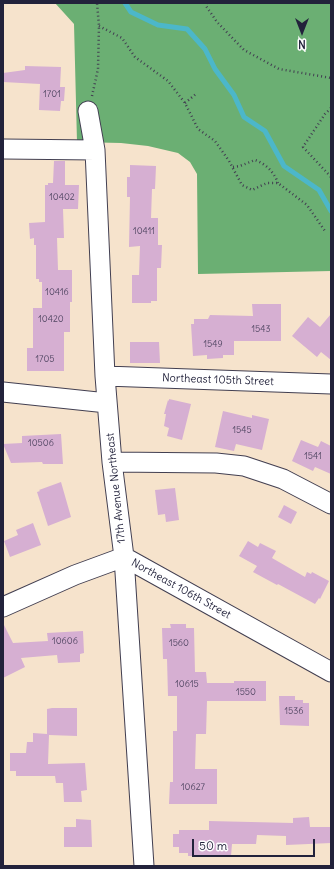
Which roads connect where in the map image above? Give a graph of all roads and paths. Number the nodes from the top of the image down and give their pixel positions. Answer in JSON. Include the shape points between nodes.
{"nodes":[{"id":1,"x":97,"y":3,"type":"edge"},
{"id":2,"x":207,"y":3,"type":"edge"},
{"id":3,"x":99,"y":26,"type":"junction"},
{"id":4,"x":331,"y":78,"type":"edge"},
{"id":5,"x":196,"y":94,"type":"dead end"},
{"id":6,"x":185,"y":103,"type":"junction"},
{"id":7,"x":331,"y":108,"type":"edge"},
{"id":8,"x":88,"y":111,"type":"joint"},
{"id":9,"x":3,"y":149,"type":"edge"},
{"id":10,"x":95,"y":150,"type":"junction"},
{"id":11,"x":233,"y":167,"type":"junction"},
{"id":12,"x":331,"y":177,"type":"edge"},
{"id":13,"x":278,"y":183,"type":"junction"},
{"id":14,"x":325,"y":231,"type":"dead end"},
{"id":15,"x":105,"y":376,"type":"junction"},
{"id":16,"x":331,"y":384,"type":"edge"},
{"id":17,"x":3,"y":392,"type":"edge"},
{"id":18,"x":107,"y":403,"type":"junction"},
{"id":19,"x":112,"y":462,"type":"junction"},
{"id":20,"x":331,"y":504,"type":"edge"},
{"id":21,"x":124,"y":557,"type":"junction"},
{"id":22,"x":3,"y":607,"type":"edge"},
{"id":23,"x":331,"y":672,"type":"edge"},
{"id":24,"x":144,"y":866,"type":"edge"}],
"edges":[{"from":1,"to":3,"type":"path"},
{"from":2,"to":4,"type":"path","via":[[206,6],[217,22],[244,50],[279,68]]},
{"from":3,"to":6,"type":"path","via":[[122,38],[135,57],[168,81]]},
{"from":3,"to":8,"type":"path","via":[[98,68]]},
{"from":5,"to":6,"type":"path"},
{"from":6,"to":11,"type":"path","via":[[198,129],[215,141]]},
{"from":7,"to":12,"type":"path","via":[[303,147]]},
{"from":8,"to":10,"type":"street","name":"17th Avenue Northeast"},
{"from":9,"to":10,"type":"street"},
{"from":10,"to":15,"type":"street","name":"17th Avenue Northeast"},
{"from":11,"to":13,"type":"path","via":[[255,160],[263,163]]},
{"from":11,"to":13,"type":"path","via":[[242,185],[252,190],[267,183]]},
{"from":13,"to":14,"type":"path","via":[[308,205]]},
{"from":15,"to":16,"type":"street","name":"Northeast 105th Street"},
{"from":15,"to":18,"type":"street","name":"17th Avenue Northeast"},
{"from":17,"to":18,"type":"street"},
{"from":18,"to":19,"type":"street","name":"17th Avenue Northeast"},
{"from":19,"to":20,"type":"street","via":[[216,463],[244,466],[283,479]]},
{"from":19,"to":21,"type":"street","name":"17th Avenue Northeast"},
{"from":21,"to":22,"type":"street","name":"Northeast 106th Street","via":[[75,575]]},
{"from":21,"to":23,"type":"street","name":"Northeast 106th Street"},
{"from":21,"to":24,"type":"street","name":"17th Avenue Northeast"}]}
